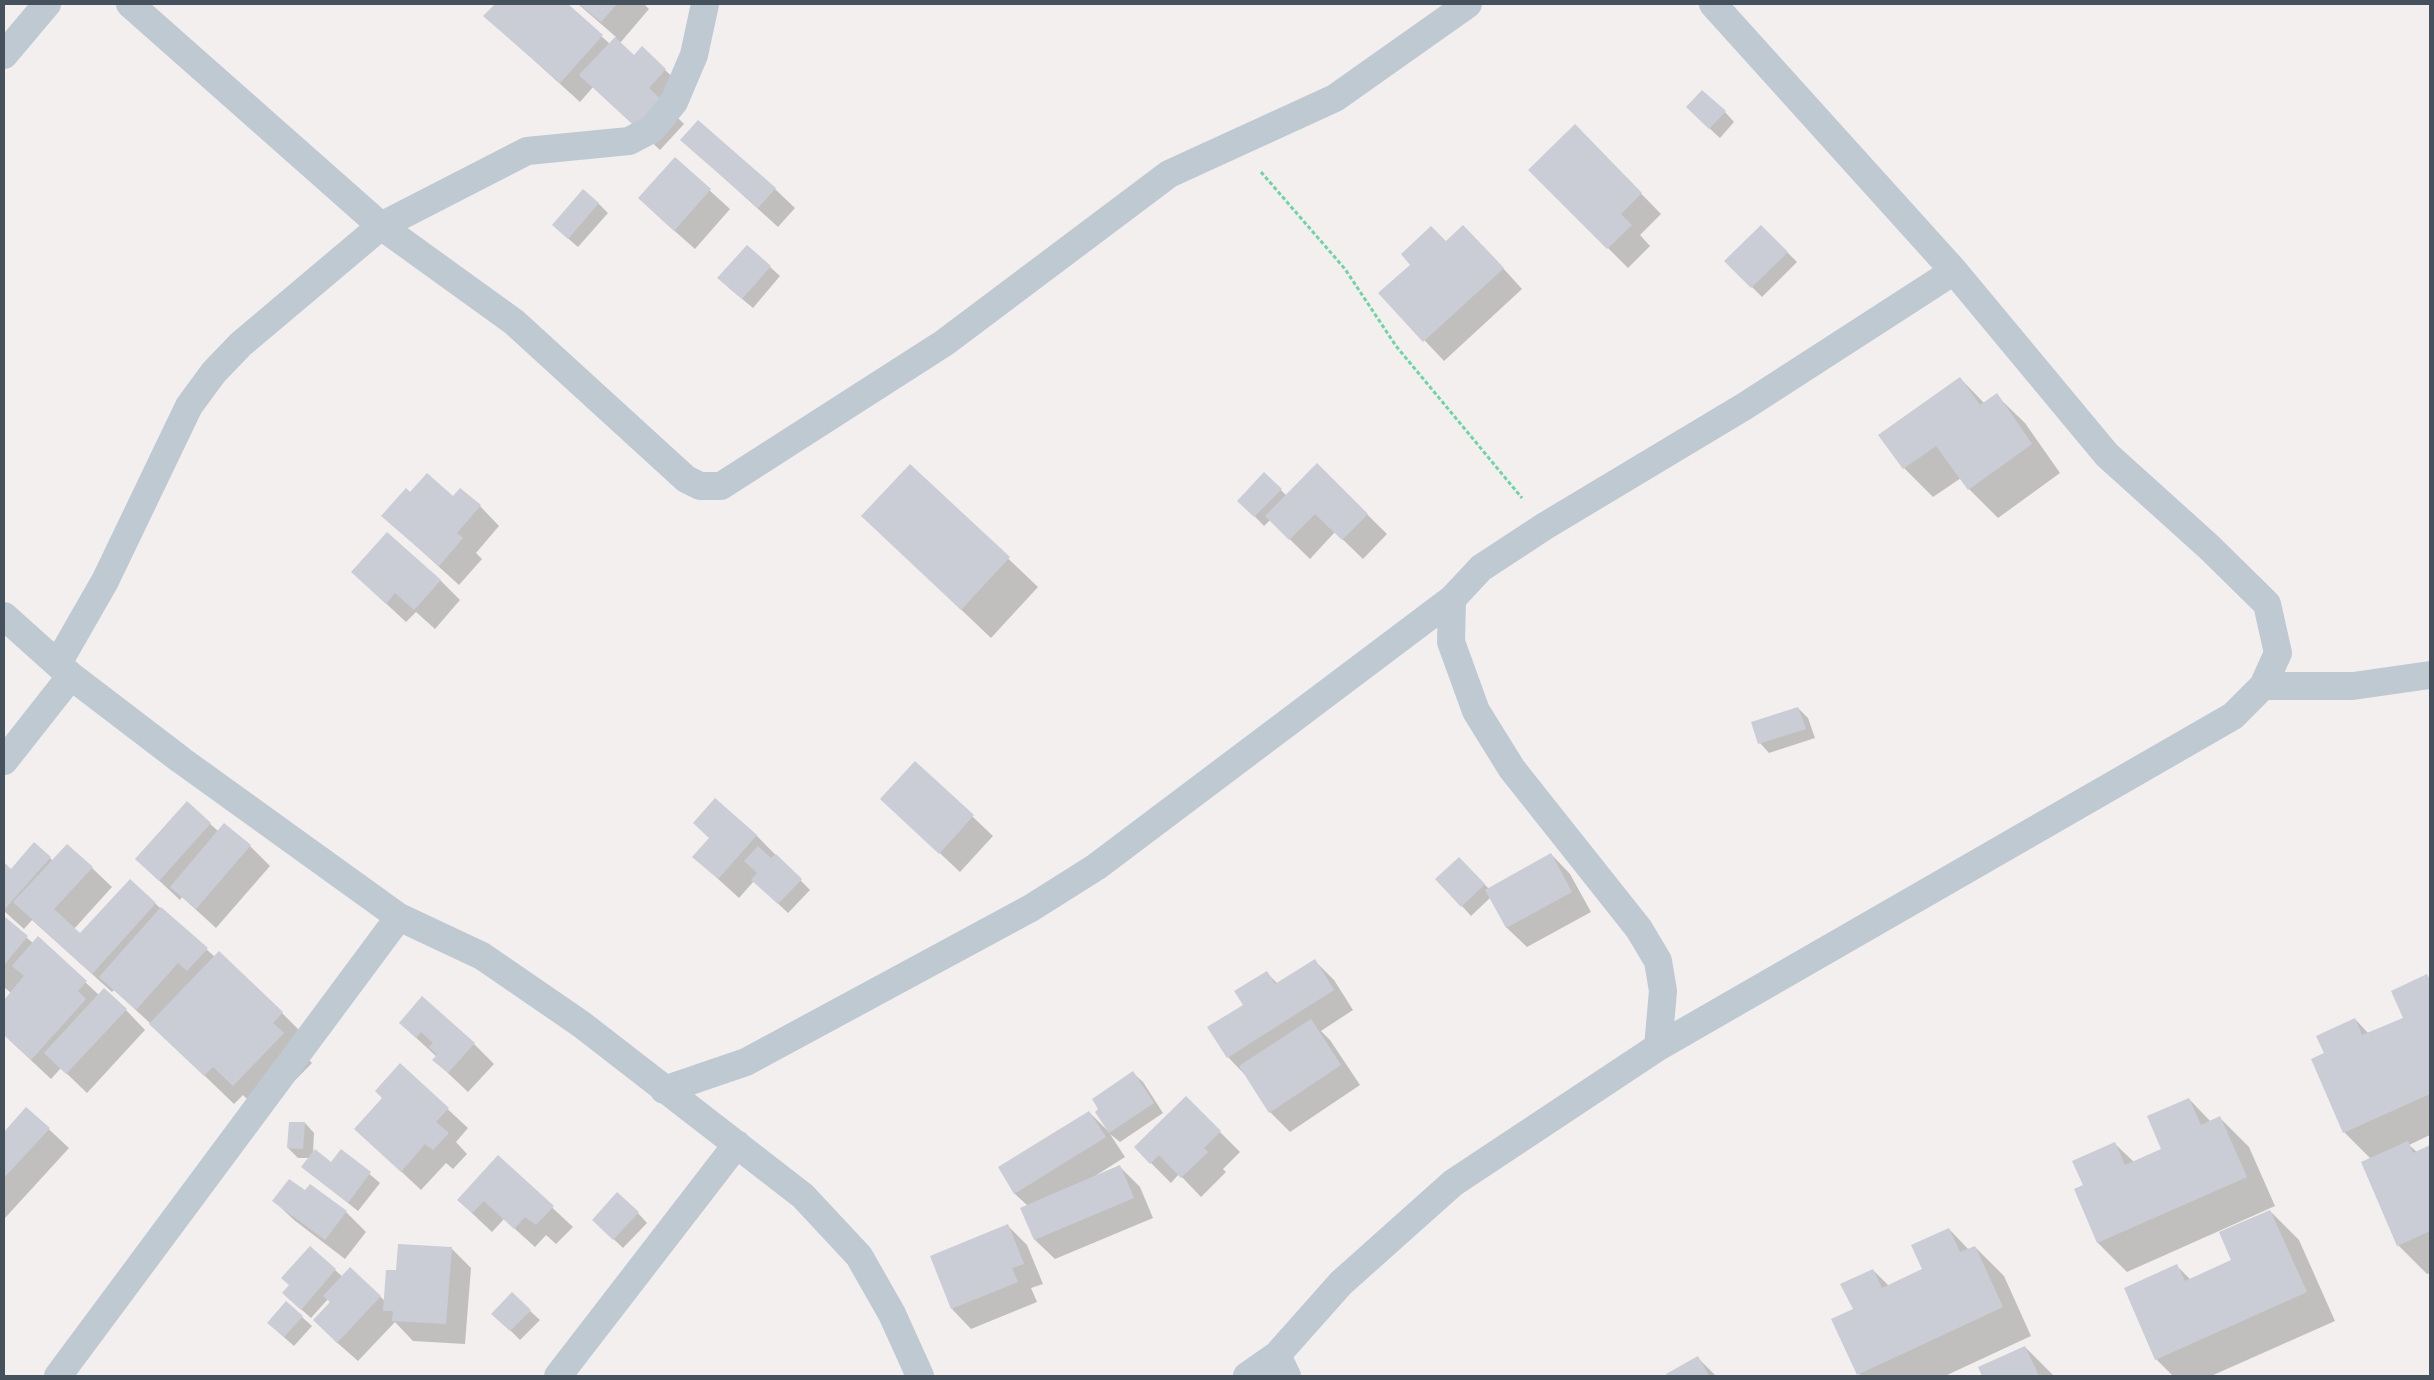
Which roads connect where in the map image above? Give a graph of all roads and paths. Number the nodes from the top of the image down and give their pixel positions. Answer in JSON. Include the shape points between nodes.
{"nodes":[{"id":1,"x":47,"y":4,"type":"edge"},
{"id":2,"x":130,"y":4,"type":"edge"},
{"id":3,"x":705,"y":4,"type":"edge"},
{"id":4,"x":1468,"y":4,"type":"edge"},
{"id":5,"x":1713,"y":4,"type":"edge"},
{"id":6,"x":4,"y":55,"type":"edge"},
{"id":7,"x":1237,"y":143,"type":"junction"},
{"id":8,"x":381,"y":226,"type":"junction"},
{"id":9,"x":1954,"y":271,"type":"junction"},
{"id":10,"x":1544,"y":526,"type":"junction"},
{"id":11,"x":1452,"y":599,"type":"junction"},
{"id":12,"x":4,"y":616,"type":"edge"},
{"id":13,"x":64,"y":670,"type":"junction"},
{"id":14,"x":2430,"y":675,"type":"edge"},
{"id":15,"x":2263,"y":686,"type":"junction"},
{"id":16,"x":4,"y":761,"type":"edge"},
{"id":17,"x":399,"y":917,"type":"junction"},
{"id":18,"x":1658,"y":1047,"type":"junction"},
{"id":19,"x":664,"y":1090,"type":"junction"},
{"id":20,"x":737,"y":1144,"type":"junction"},
{"id":21,"x":1282,"y":1366,"type":"edge"},
{"id":22,"x":58,"y":1376,"type":"edge"},
{"id":23,"x":558,"y":1376,"type":"edge"},
{"id":24,"x":920,"y":1376,"type":"edge"},
{"id":25,"x":1247,"y":1376,"type":"edge"}],
"edges":[{"from":1,"to":6,"type":"street"},
{"from":2,"to":8,"type":"street"},
{"from":3,"to":8,"type":"street","via":[[694,54],[674,102],[652,129],[630,141],[527,151]]},
{"from":4,"to":7,"type":"street","via":[[1335,98]]},
{"from":5,"to":9,"type":"street"},
{"from":7,"to":8,"type":"street","via":[[1169,174],[944,343],[721,486],[700,486],[686,479],[514,322]]},
{"from":7,"to":10,"type":"path","via":[[1345,269],[1396,346]]},
{"from":8,"to":13,"type":"street","via":[[241,344],[189,406]]},
{"from":9,"to":10,"type":"street","via":[[1745,406]]},
{"from":9,"to":15,"type":"street","via":[[2106,455],[2267,604],[2278,653]]},
{"from":10,"to":11,"type":"street","via":[[1481,568]]},
{"from":11,"to":18,"type":"street","via":[[1451,642],[1476,711],[1512,768],[1639,929],[1658,961],[1663,991]]},
{"from":11,"to":19,"type":"street","via":[[1104,861],[1031,908],[746,1062]]},
{"from":12,"to":13,"type":"street"},
{"from":13,"to":16,"type":"street"},
{"from":13,"to":17,"type":"street","via":[[180,760]]},
{"from":14,"to":15,"type":"street","via":[[2353,686]]},
{"from":15,"to":18,"type":"street","via":[[2233,716]]},
{"from":17,"to":19,"type":"street","via":[[482,956],[581,1024]]},
{"from":17,"to":22,"type":"street"},
{"from":18,"to":21,"type":"street","via":[[1453,1183],[1341,1282]]},
{"from":19,"to":20,"type":"street"},
{"from":20,"to":23,"type":"street"},
{"from":20,"to":24,"type":"street","via":[[803,1196],[859,1256],[892,1314]]},
{"from":21,"to":25,"type":"street"}]}
